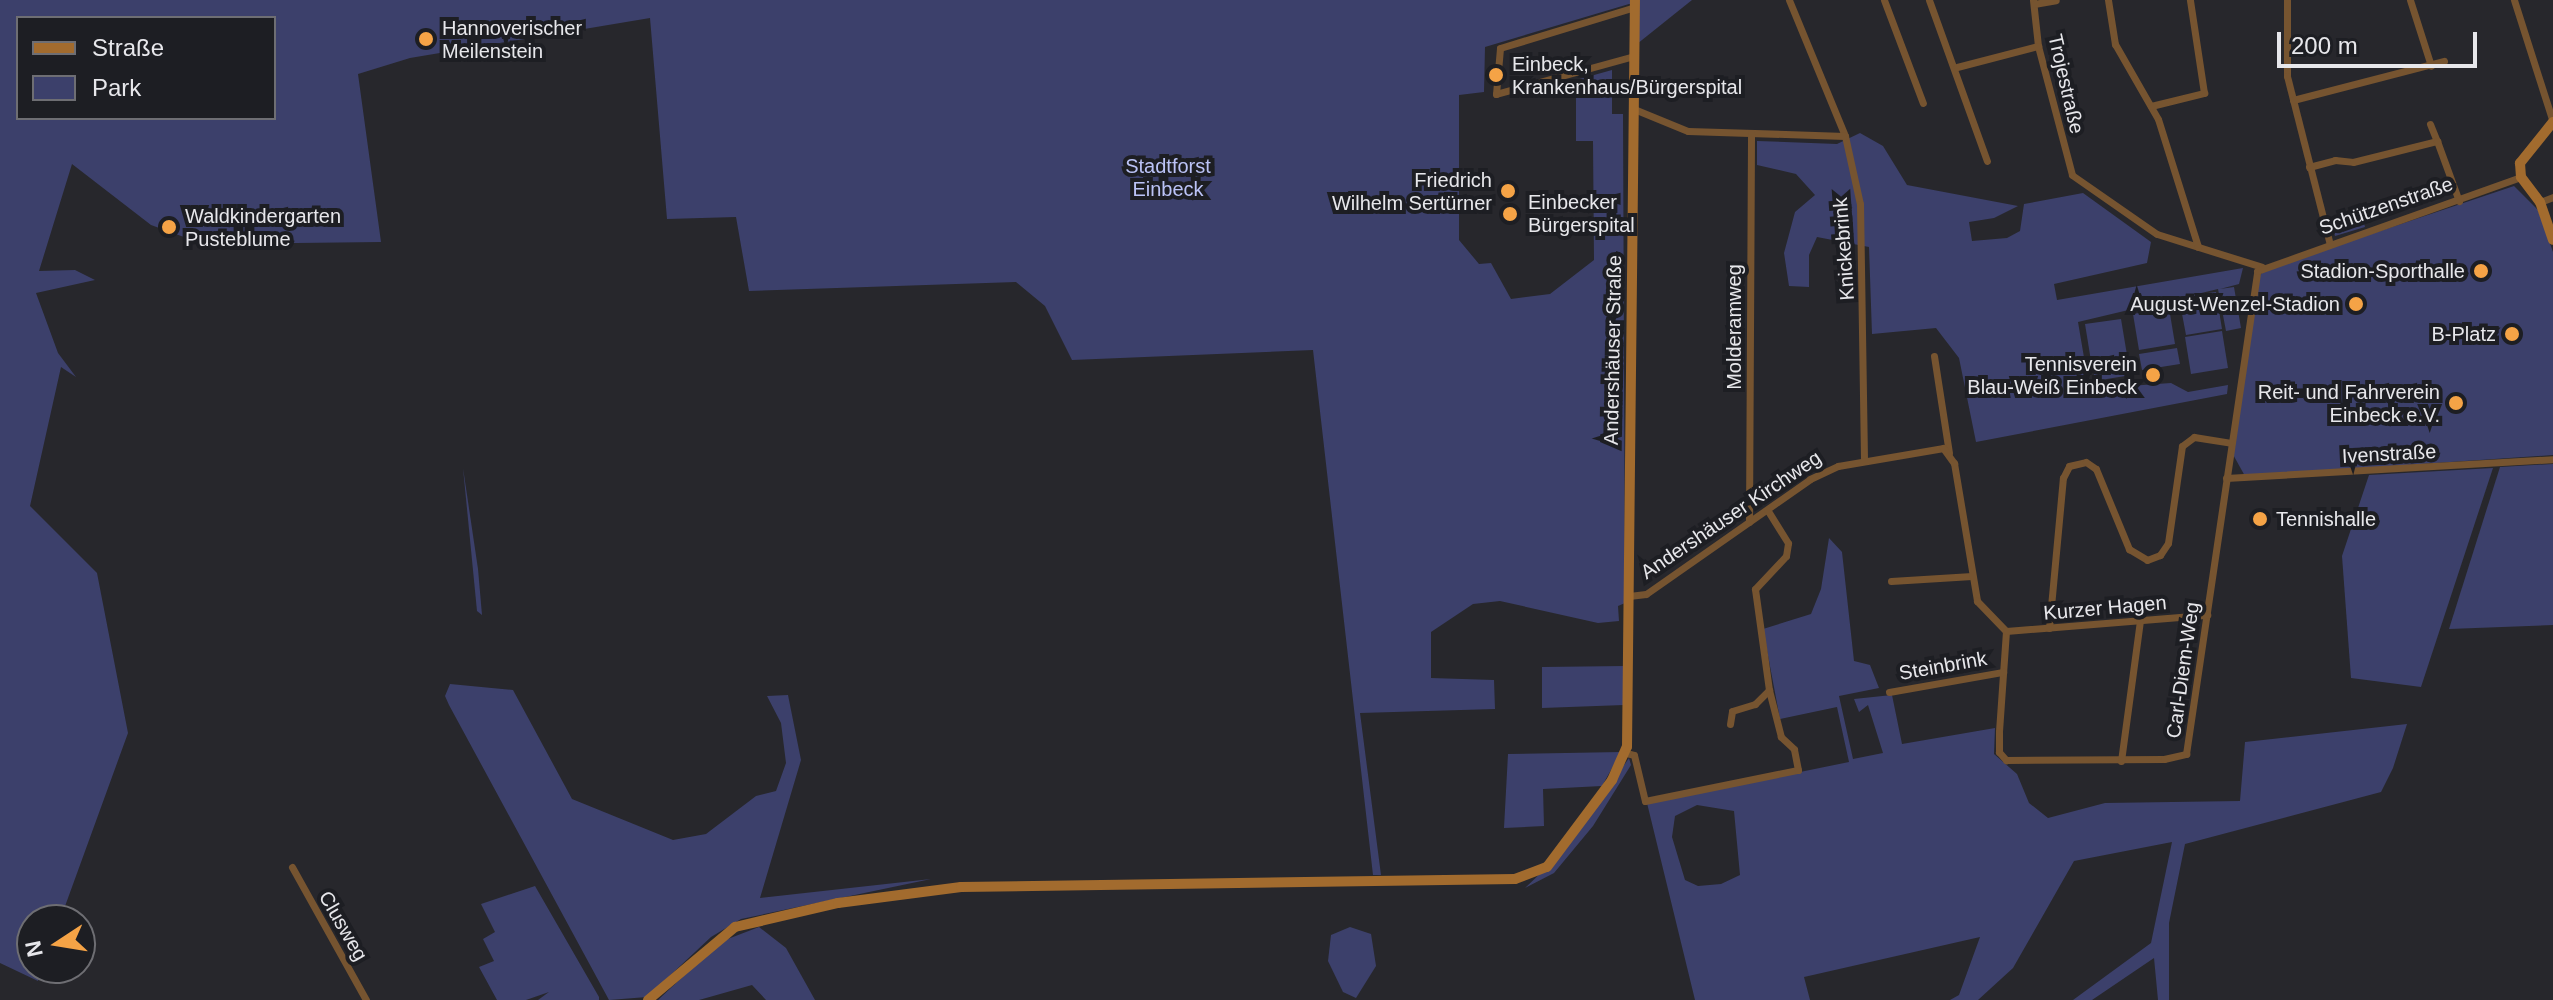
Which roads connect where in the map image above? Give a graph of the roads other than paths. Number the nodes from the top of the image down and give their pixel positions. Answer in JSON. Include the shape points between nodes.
{"nodes":[{"id":1,"x":1789,"y":0,"type":"edge"},
{"id":2,"x":1884,"y":0,"type":"edge"},
{"id":3,"x":1929,"y":0,"type":"edge"},
{"id":4,"x":2056,"y":0,"type":"edge"},
{"id":5,"x":2108,"y":0,"type":"edge"},
{"id":6,"x":2190,"y":0,"type":"edge"},
{"id":7,"x":2287,"y":0,"type":"edge"},
{"id":8,"x":2410,"y":0,"type":"edge"},
{"id":9,"x":2514,"y":0,"type":"edge"},
{"id":10,"x":2033,"y":2,"type":"edge"},
{"id":11,"x":1635,"y":4,"type":"edge"},
{"id":12,"x":2038,"y":46,"type":"junction"},
{"id":13,"x":1634,"y":56,"type":"junction"},
{"id":14,"x":2444,"y":61,"type":"dead end"},
{"id":15,"x":2431,"y":66,"type":"junction"},
{"id":16,"x":1957,"y":67,"type":"junction"},
{"id":17,"x":2293,"y":100,"type":"junction"},
{"id":18,"x":1923,"y":103,"type":"dead end"},
{"id":19,"x":2151,"y":106,"type":"junction"},
{"id":20,"x":1634,"y":109,"type":"junction"},
{"id":21,"x":2553,"y":122,"type":"edge"},
{"id":22,"x":2430,"y":124,"type":"dead end"},
{"id":23,"x":1751,"y":133,"type":"junction"},
{"id":24,"x":1845,"y":136,"type":"junction"},
{"id":25,"x":2437,"y":141,"type":"junction"},
{"id":26,"x":1987,"y":161,"type":"dead end"},
{"id":27,"x":2309,"y":167,"type":"junction"},
{"id":28,"x":2523,"y":181,"type":"junction"},
{"id":29,"x":2553,"y":197,"type":"edge"},
{"id":30,"x":2459,"y":201,"type":"junction"},
{"id":31,"x":2540,"y":202,"type":"junction"},
{"id":32,"x":2553,"y":240,"type":"edge"},
{"id":33,"x":2330,"y":245,"type":"junction"},
{"id":34,"x":2198,"y":247,"type":"junction"},
{"id":35,"x":2262,"y":267,"type":"junction"},
{"id":36,"x":1934,"y":356,"type":"dead end"},
{"id":37,"x":2230,"y":443,"type":"junction"},
{"id":38,"x":1946,"y":450,"type":"junction"},
{"id":39,"x":2553,"y":459,"type":"edge"},
{"id":40,"x":1864,"y":460,"type":"junction"},
{"id":41,"x":2226,"y":478,"type":"junction"},
{"id":42,"x":1767,"y":510,"type":"junction"},
{"id":43,"x":1749,"y":522,"type":"junction"},
{"id":44,"x":1972,"y":576,"type":"junction"},
{"id":45,"x":1891,"y":581,"type":"dead end"},
{"id":46,"x":1629,"y":596,"type":"junction"},
{"id":47,"x":2207,"y":615,"type":"junction"},
{"id":48,"x":2140,"y":621,"type":"junction"},
{"id":49,"x":2049,"y":628,"type":"junction"},
{"id":50,"x":2006,"y":631,"type":"junction"},
{"id":51,"x":2003,"y":672,"type":"junction"},
{"id":52,"x":1769,"y":690,"type":"junction"},
{"id":53,"x":1889,"y":692,"type":"dead end"},
{"id":54,"x":1730,"y":724,"type":"dead end"},
{"id":55,"x":1626,"y":753,"type":"junction"},
{"id":56,"x":2121,"y":761,"type":"junction"},
{"id":57,"x":292,"y":867,"type":"dead end"},
{"id":58,"x":366,"y":1000,"type":"edge"},
{"id":59,"x":648,"y":1000,"type":"edge"}],
"edges":[{"from":1,"to":24,"type":"street","name":"Knickebrink"},
{"from":2,"to":18,"type":"street"},
{"from":3,"to":16,"type":"street"},
{"from":4,"to":10,"type":"street"},
{"from":5,"to":19,"type":"street","via":[[2115,44]]},
{"from":6,"to":19,"type":"street","via":[[2204,93]]},
{"from":7,"to":17,"type":"street","via":[[2287,76]]},
{"from":8,"to":15,"type":"street"},
{"from":9,"to":21,"type":"street"},
{"from":10,"to":12,"type":"street","name":"Trojestraße"},
{"from":11,"to":13,"type":"street","name":"Andershäuser Straße"},
{"from":11,"to":13,"type":"street","name":"Andershäuser Straße","via":[[1500,48],[1496,94]]},
{"from":12,"to":16,"type":"street"},
{"from":12,"to":34,"type":"street","name":"Trojestraße","via":[[2072,175],[2157,234]]},
{"from":13,"to":20,"type":"street","name":"Andershäuser Straße"},
{"from":14,"to":15,"type":"street"},
{"from":15,"to":17,"type":"street"},
{"from":16,"to":26,"type":"street"},
{"from":17,"to":27,"type":"street"},
{"from":19,"to":34,"type":"street"},
{"from":20,"to":23,"type":"street","via":[[1688,131]]},
{"from":20,"to":46,"type":"street","name":"Andershäuser Straße"},
{"from":21,"to":28,"type":"street","via":[[2524,155]]},
{"from":22,"to":25,"type":"street"},
{"from":23,"to":24,"type":"street"},
{"from":23,"to":43,"type":"street","name":"Molderamweg"},
{"from":24,"to":40,"type":"street","name":"Knickebrink","via":[[1860,204]]},
{"from":25,"to":27,"type":"street"},
{"from":25,"to":30,"type":"street"},
{"from":27,"to":33,"type":"street"},
{"from":28,"to":30,"type":"street","name":"Schützenstraße"},
{"from":28,"to":31,"type":"street"},
{"from":29,"to":31,"type":"street"},
{"from":30,"to":33,"type":"street","name":"Schützenstraße"},
{"from":31,"to":32,"type":"street"},
{"from":33,"to":35,"type":"street","name":"Schützenstraße"},
{"from":34,"to":35,"type":"street"},
{"from":35,"to":37,"type":"street","name":"Carl-Diem-Weg","via":[[2253,281]]},
{"from":36,"to":38,"type":"street"},
{"from":37,"to":41,"type":"street","name":"Carl-Diem-Weg"},
{"from":37,"to":49,"type":"street","via":[[2194,437],[2182,446],[2168,543],[2160,555],[2147,560],[2129,549],[2096,469],[2086,462],[2069,466],[2063,478]]},
{"from":38,"to":40,"type":"street","name":"Andershäuser Kirchweg"},
{"from":38,"to":44,"type":"street"},
{"from":39,"to":41,"type":"street","name":"Ivenstraße"},
{"from":40,"to":42,"type":"street","name":"Andershäuser Kirchweg","via":[[1810,479]]},
{"from":41,"to":47,"type":"street","name":"Carl-Diem-Weg"},
{"from":42,"to":43,"type":"street","name":"Andershäuser Kirchweg"},
{"from":42,"to":52,"type":"street","via":[[1788,543],[1786,556],[1755,589]]},
{"from":43,"to":46,"type":"street","name":"Andershäuser Kirchweg","via":[[1646,594]]},
{"from":44,"to":45,"type":"street"},
{"from":44,"to":50,"type":"street","via":[[1977,601]]},
{"from":46,"to":55,"type":"street","name":"Andershäuser Kirchweg"},
{"from":47,"to":48,"type":"street","name":"Kurzer Hagen"},
{"from":47,"to":56,"type":"street","name":"Carl-Diem-Weg","via":[[2186,754]]},
{"from":48,"to":49,"type":"street","name":"Kurzer Hagen"},
{"from":48,"to":56,"type":"street"},
{"from":49,"to":50,"type":"street","name":"Kurzer Hagen"},
{"from":50,"to":51,"type":"street","name":"Carl-Diem-Weg"},
{"from":51,"to":53,"type":"street","name":"Steinbrink"},
{"from":51,"to":56,"type":"street","name":"Carl-Diem-Weg","via":[[1999,752],[2006,760]]},
{"from":52,"to":54,"type":"street","via":[[1755,704],[1732,711]]},
{"from":52,"to":55,"type":"street","via":[[1781,737],[1794,749],[1798,770],[1645,801],[1634,755]]},
{"from":55,"to":59,"type":"street","via":[[1547,867],[1515,879],[961,887],[838,903],[735,927]]},
{"from":57,"to":58,"type":"street","name":"Clusweg"}]}
